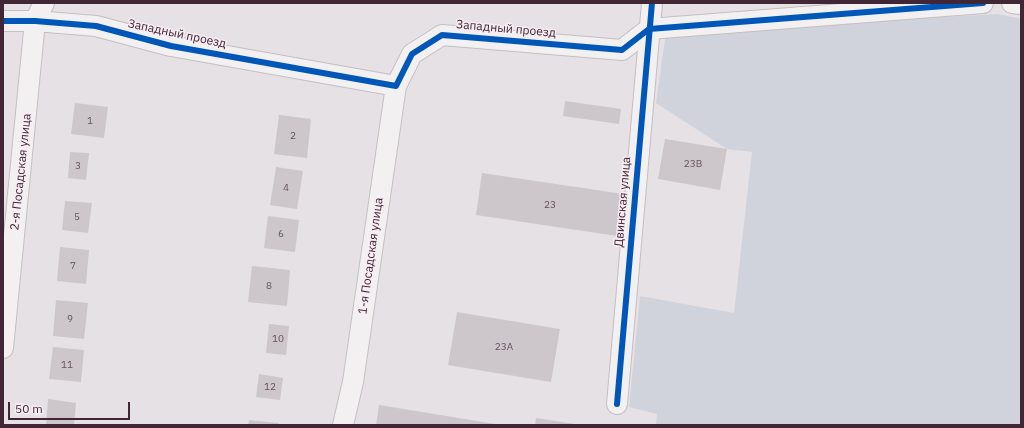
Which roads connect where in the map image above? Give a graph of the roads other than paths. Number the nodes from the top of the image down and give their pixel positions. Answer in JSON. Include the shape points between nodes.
{"nodes":[{"id":1,"x":44,"y":3,"type":"edge"},
{"id":2,"x":652,"y":3,"type":"edge"},
{"id":3,"x":983,"y":3,"type":"edge"},
{"id":4,"x":1012,"y":3,"type":"edge"},
{"id":5,"x":1021,"y":4,"type":"edge"},
{"id":6,"x":3,"y":21,"type":"edge"},
{"id":7,"x":35,"y":21,"type":"junction"},
{"id":8,"x":649,"y":29,"type":"junction"},
{"id":9,"x":396,"y":86,"type":"junction"},
{"id":10,"x":3,"y":348,"type":"edge"},
{"id":11,"x":617,"y":404,"type":"dead end"},
{"id":12,"x":343,"y":425,"type":"edge"}],
"edges":[{"from":1,"to":7,"type":"street"},
{"from":2,"to":8,"type":"street","name":"Двинская улица"},
{"from":3,"to":8,"type":"street"},
{"from":4,"to":5,"type":"street"},
{"from":6,"to":7,"type":"street","name":"Западный проезд"},
{"from":7,"to":9,"type":"street","name":"Западный проезд","via":[[96,26],[171,46]]},
{"from":7,"to":10,"type":"street","name":"2-я Посадская улица"},
{"from":8,"to":9,"type":"street","name":"Западный проезд","via":[[622,50],[442,35],[412,54]]},
{"from":8,"to":11,"type":"street","name":"Двинская улица"},
{"from":9,"to":12,"type":"street","name":"1-я Посадская улица","via":[[353,382]]}]}
